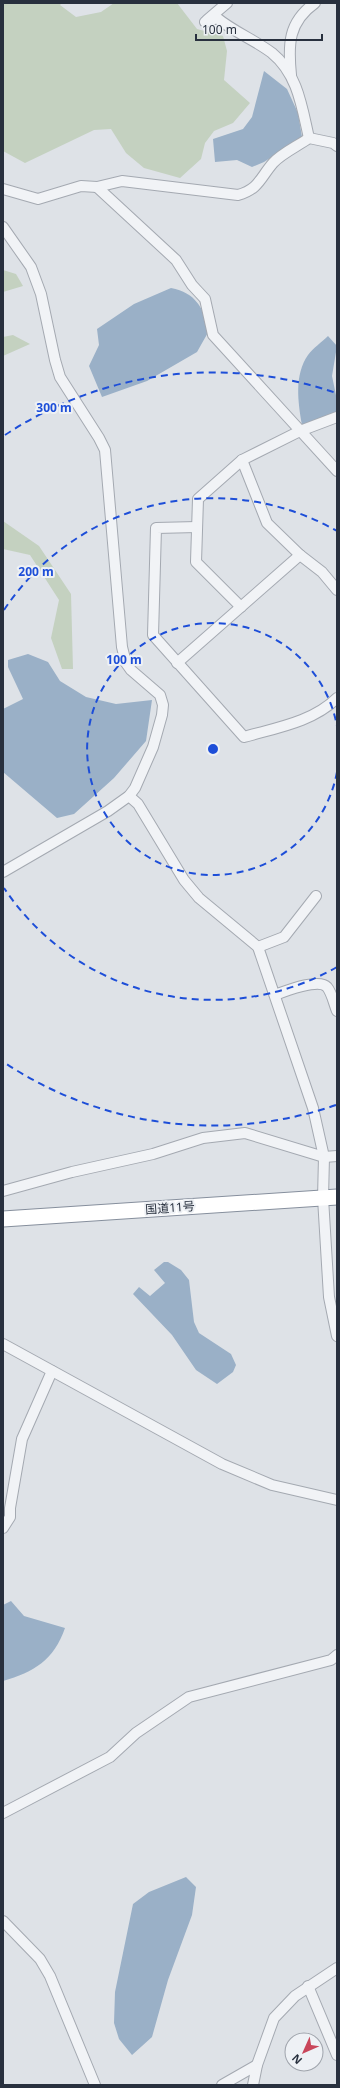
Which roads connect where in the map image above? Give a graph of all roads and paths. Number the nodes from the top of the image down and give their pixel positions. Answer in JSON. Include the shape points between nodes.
{"nodes":[{"id":1,"x":226,"y":3,"type":"edge"},
{"id":2,"x":315,"y":3,"type":"edge"},
{"id":3,"x":291,"y":75,"type":"junction"},
{"id":4,"x":309,"y":138,"type":"junction"},
{"id":5,"x":337,"y":146,"type":"edge"},
{"id":6,"x":97,"y":187,"type":"junction"},
{"id":7,"x":3,"y":189,"type":"edge"},
{"id":8,"x":3,"y":227,"type":"edge"},
{"id":9,"x":337,"y":417,"type":"edge"},
{"id":10,"x":300,"y":431,"type":"junction"},
{"id":11,"x":242,"y":460,"type":"junction"},
{"id":12,"x":337,"y":471,"type":"edge"},
{"id":13,"x":196,"y":527,"type":"junction"},
{"id":14,"x":300,"y":555,"type":"junction"},
{"id":15,"x":337,"y":590,"type":"edge"},
{"id":16,"x":241,"y":607,"type":"junction"},
{"id":17,"x":177,"y":663,"type":"junction"},
{"id":18,"x":337,"y":698,"type":"edge"},
{"id":19,"x":129,"y":796,"type":"junction"},
{"id":20,"x":3,"y":872,"type":"edge"},
{"id":21,"x":316,"y":896,"type":"dead end"},
{"id":22,"x":258,"y":948,"type":"junction"},
{"id":23,"x":275,"y":994,"type":"junction"},
{"id":24,"x":337,"y":1011,"type":"edge"},
{"id":25,"x":337,"y":1156,"type":"edge"},
{"id":26,"x":324,"y":1157,"type":"junction"},
{"id":27,"x":3,"y":1191,"type":"edge"},
{"id":28,"x":330,"y":1197,"type":"edge"},
{"id":29,"x":3,"y":1219,"type":"edge"},
{"id":30,"x":337,"y":1336,"type":"edge"},
{"id":31,"x":3,"y":1344,"type":"edge"},
{"id":32,"x":52,"y":1371,"type":"junction"},
{"id":33,"x":337,"y":1500,"type":"edge"},
{"id":34,"x":3,"y":1528,"type":"edge"},
{"id":35,"x":337,"y":1655,"type":"edge"},
{"id":36,"x":3,"y":1813,"type":"edge"},
{"id":37,"x":3,"y":1921,"type":"edge"},
{"id":38,"x":337,"y":1968,"type":"edge"},
{"id":39,"x":308,"y":1986,"type":"junction"},
{"id":40,"x":337,"y":2055,"type":"edge"},
{"id":41,"x":257,"y":2065,"type":"junction"},
{"id":42,"x":95,"y":2085,"type":"edge"},
{"id":43,"x":222,"y":2085,"type":"edge"},
{"id":44,"x":253,"y":2085,"type":"edge"}],
"edges":[{"from":1,"to":3,"type":"street","via":[[206,22],[217,18],[232,30],[272,53]]},
{"from":2,"to":3,"type":"street","via":[[300,17],[292,31],[288,49]]},
{"from":3,"to":4,"type":"street","via":[[300,97]]},
{"from":4,"to":5,"type":"street"},
{"from":4,"to":6,"type":"street","via":[[274,163],[261,182],[250,192],[238,195],[122,181]]},
{"from":6,"to":7,"type":"street","via":[[81,186],[38,199]]},
{"from":6,"to":10,"type":"street","via":[[176,260],[192,285],[205,299],[213,335]]},
{"from":8,"to":19,"type":"street","via":[[31,267],[41,294],[60,377],[100,438],[105,450],[122,647],[126,663],[160,696],[163,705],[153,747]]},
{"from":9,"to":10,"type":"street"},
{"from":10,"to":11,"type":"street"},
{"from":10,"to":12,"type":"street"},
{"from":11,"to":13,"type":"street","via":[[198,499]]},
{"from":11,"to":14,"type":"street","via":[[267,523]]},
{"from":13,"to":16,"type":"street","via":[[196,562]]},
{"from":13,"to":17,"type":"street","via":[[156,528],[153,635]]},
{"from":14,"to":15,"type":"street","via":[[322,572]]},
{"from":14,"to":16,"type":"street"},
{"from":16,"to":17,"type":"street"},
{"from":17,"to":18,"type":"street","via":[[244,737],[306,718],[322,711]]},
{"from":19,"to":20,"type":"street","via":[[92,821]]},
{"from":19,"to":22,"type":"street","via":[[138,804],[184,880],[199,898]]},
{"from":21,"to":22,"type":"street","via":[[284,937]]},
{"from":22,"to":23,"type":"street"},
{"from":23,"to":24,"type":"street","via":[[306,985],[322,984],[328,989]]},
{"from":23,"to":26,"type":"street","via":[[313,1108]]},
{"from":25,"to":26,"type":"street"},
{"from":26,"to":27,"type":"street","via":[[245,1133],[203,1138],[153,1154]]},
{"from":26,"to":28,"type":"street"},
{"from":28,"to":29,"type":"highway","name":"国道11号"},
{"from":28,"to":30,"type":"street","via":[[329,1297]]},
{"from":31,"to":32,"type":"street"},
{"from":32,"to":33,"type":"street","via":[[222,1464],[272,1484]]},
{"from":32,"to":34,"type":"street","via":[[22,1439],[10,1517]]},
{"from":35,"to":36,"type":"street","via":[[331,1660],[189,1697],[136,1733],[110,1758]]},
{"from":37,"to":42,"type":"street","via":[[40,1959],[50,1976]]},
{"from":38,"to":39,"type":"street"},
{"from":39,"to":40,"type":"street"},
{"from":39,"to":41,"type":"street","via":[[274,2018]]},
{"from":41,"to":43,"type":"street"},
{"from":41,"to":44,"type":"street"}]}
